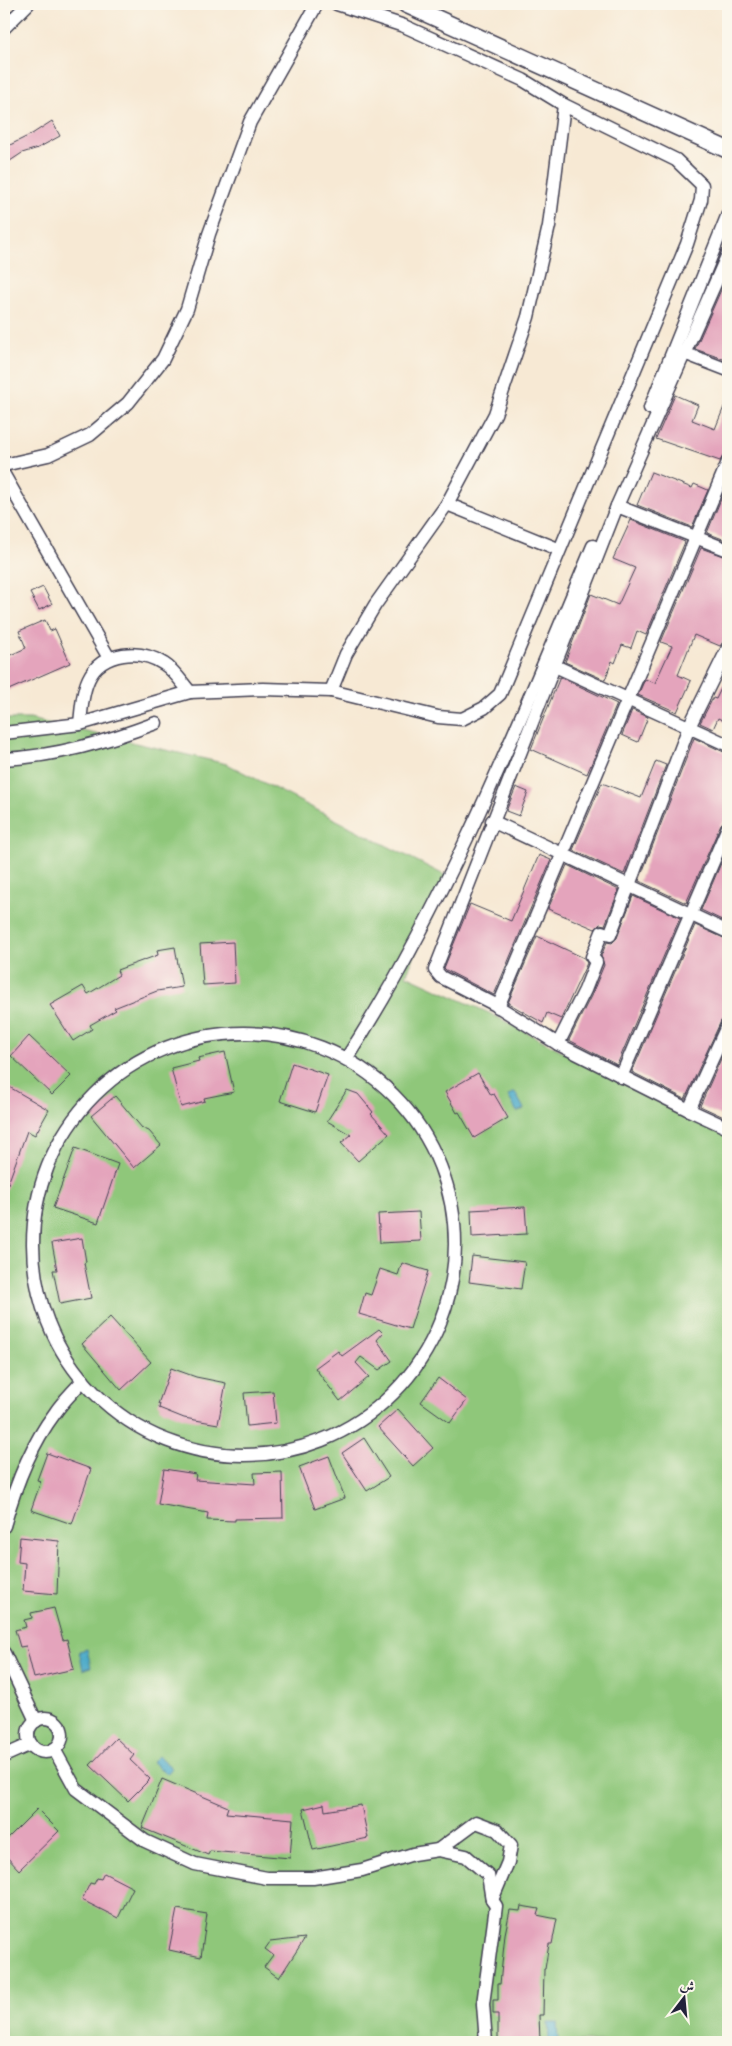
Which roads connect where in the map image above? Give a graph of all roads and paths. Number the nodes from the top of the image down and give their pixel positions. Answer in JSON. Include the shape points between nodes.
{"nodes":[{"id":1,"x":28,"y":4,"type":"edge"},
{"id":2,"x":317,"y":4,"type":"edge"},
{"id":3,"x":337,"y":4,"type":"edge"},
{"id":4,"x":406,"y":4,"type":"edge"},
{"id":5,"x":4,"y":28,"type":"edge"},
{"id":6,"x":564,"y":105,"type":"junction"},
{"id":7,"x":728,"y":150,"type":"edge"},
{"id":8,"x":728,"y":214,"type":"edge"},
{"id":9,"x":728,"y":254,"type":"edge"},
{"id":10,"x":684,"y":353,"type":"junction"},
{"id":11,"x":728,"y":370,"type":"edge"},
{"id":12,"x":728,"y":462,"type":"edge"},
{"id":13,"x":4,"y":465,"type":"edge"},
{"id":14,"x":4,"y":475,"type":"edge"},
{"id":15,"x":447,"y":504,"type":"junction"},
{"id":16,"x":617,"y":506,"type":"junction"},
{"id":17,"x":696,"y":537,"type":"junction"},
{"id":18,"x":558,"y":549,"type":"junction"},
{"id":19,"x":728,"y":550,"type":"edge"},
{"id":20,"x":728,"y":648,"type":"edge"},
{"id":21,"x":108,"y":658,"type":"junction"},
{"id":22,"x":555,"y":666,"type":"junction"},
{"id":23,"x":331,"y":691,"type":"junction"},
{"id":24,"x":190,"y":692,"type":"junction"},
{"id":25,"x":628,"y":699,"type":"junction"},
{"id":26,"x":156,"y":723,"type":"dead end"},
{"id":27,"x":80,"y":724,"type":"junction"},
{"id":28,"x":689,"y":727,"type":"junction"},
{"id":29,"x":4,"y":733,"type":"edge"},
{"id":30,"x":728,"y":745,"type":"edge"},
{"id":31,"x":4,"y":759,"type":"edge"},
{"id":32,"x":492,"y":821,"type":"junction"},
{"id":33,"x":728,"y":827,"type":"edge"},
{"id":34,"x":562,"y":855,"type":"junction"},
{"id":35,"x":629,"y":884,"type":"junction"},
{"id":36,"x":690,"y":916,"type":"junction"},
{"id":37,"x":728,"y":932,"type":"edge"},
{"id":38,"x":498,"y":1007,"type":"junction"},
{"id":39,"x":728,"y":1024,"type":"edge"},
{"id":40,"x":558,"y":1044,"type":"junction"},
{"id":41,"x":346,"y":1059,"type":"junction"},
{"id":42,"x":621,"y":1077,"type":"junction"},
{"id":43,"x":690,"y":1110,"type":"junction"},
{"id":44,"x":728,"y":1128,"type":"edge"},
{"id":45,"x":82,"y":1380,"type":"junction"},
{"id":46,"x":4,"y":1526,"type":"edge"},
{"id":47,"x":4,"y":1653,"type":"edge"},
{"id":48,"x":36,"y":1720,"type":"junction"},
{"id":49,"x":30,"y":1744,"type":"junction"},
{"id":50,"x":54,"y":1749,"type":"junction"},
{"id":51,"x":4,"y":1756,"type":"edge"},
{"id":52,"x":438,"y":1850,"type":"junction"},
{"id":53,"x":492,"y":1900,"type":"junction"},
{"id":54,"x":486,"y":2042,"type":"edge"}],
"edges":[{"from":1,"to":5,"type":"street"},
{"from":2,"to":13,"type":"street","via":[[250,122],[209,234],[187,309],[162,359],[128,403],[90,435],[48,454]]},
{"from":3,"to":6,"type":"street","via":[[404,26],[523,80]]},
{"from":4,"to":7,"type":"street"},
{"from":6,"to":15,"type":"street","via":[[549,226],[528,317],[495,414]]},
{"from":6,"to":18,"type":"street","via":[[676,160],[702,185],[702,192],[687,244]]},
{"from":8,"to":41,"type":"street","via":[[663,377],[472,830],[405,962]]},
{"from":9,"to":10,"type":"street"},
{"from":10,"to":11,"type":"street"},
{"from":10,"to":16,"type":"street"},
{"from":12,"to":17,"type":"street"},
{"from":14,"to":21,"type":"street"},
{"from":15,"to":18,"type":"street"},
{"from":15,"to":23,"type":"street","via":[[375,605],[346,654]]},
{"from":16,"to":17,"type":"street"},
{"from":16,"to":22,"type":"street"},
{"from":17,"to":19,"type":"street"},
{"from":17,"to":25,"type":"street"},
{"from":18,"to":23,"type":"street","via":[[500,694],[484,708],[462,719]]},
{"from":20,"to":28,"type":"street"},
{"from":21,"to":24,"type":"street","via":[[137,653],[165,664]]},
{"from":21,"to":27,"type":"street","via":[[91,673],[83,694]]},
{"from":22,"to":25,"type":"street"},
{"from":22,"to":32,"type":"street"},
{"from":23,"to":24,"type":"street"},
{"from":24,"to":27,"type":"street"},
{"from":25,"to":28,"type":"street"},
{"from":25,"to":34,"type":"street"},
{"from":26,"to":31,"type":"street","via":[[55,754]]},
{"from":27,"to":29,"type":"street"},
{"from":28,"to":30,"type":"street"},
{"from":28,"to":35,"type":"street"},
{"from":32,"to":34,"type":"street"},
{"from":32,"to":38,"type":"street","via":[[435,970],[441,977]]},
{"from":33,"to":36,"type":"street"},
{"from":34,"to":35,"type":"street"},
{"from":34,"to":38,"type":"street"},
{"from":35,"to":36,"type":"street"},
{"from":35,"to":40,"type":"street","via":[[610,935],[602,932],[592,957],[596,962],[594,969]]},
{"from":36,"to":37,"type":"street"},
{"from":36,"to":42,"type":"street"},
{"from":38,"to":40,"type":"street"},
{"from":39,"to":43,"type":"street"},
{"from":40,"to":42,"type":"street"},
{"from":41,"to":45,"type":"street","via":[[317,1046],[279,1036],[232,1033],[186,1041],[164,1048],[123,1070],[104,1085],[73,1119],[60,1139],[41,1182],[32,1251],[46,1320]]},
{"from":41,"to":45,"type":"street","via":[[379,1082],[418,1122],[434,1150],[454,1211],[454,1276],[447,1307],[435,1337],[398,1390],[347,1429],[286,1451],[254,1455],[190,1448],[160,1437],[105,1403]]},
{"from":42,"to":43,"type":"street"},
{"from":43,"to":44,"type":"street"},
{"from":45,"to":46,"type":"street","via":[[39,1438],[18,1480]]},
{"from":47,"to":48,"type":"street"},
{"from":48,"to":49,"type":"street","via":[[28,1731]]},
{"from":48,"to":50,"type":"street","via":[[49,1718],[59,1726],[62,1739]]},
{"from":49,"to":50,"type":"street","via":[[41,1751]]},
{"from":49,"to":51,"type":"street"},
{"from":50,"to":52,"type":"street","via":[[76,1789],[145,1841],[195,1864],[267,1878],[313,1878],[362,1870]]},
{"from":52,"to":53,"type":"street","via":[[466,1856],[488,1875]]},
{"from":52,"to":53,"type":"street","via":[[476,1822],[497,1830],[511,1845],[508,1862]]},
{"from":53,"to":54,"type":"street","via":[[496,1906],[483,2004]]}]}
